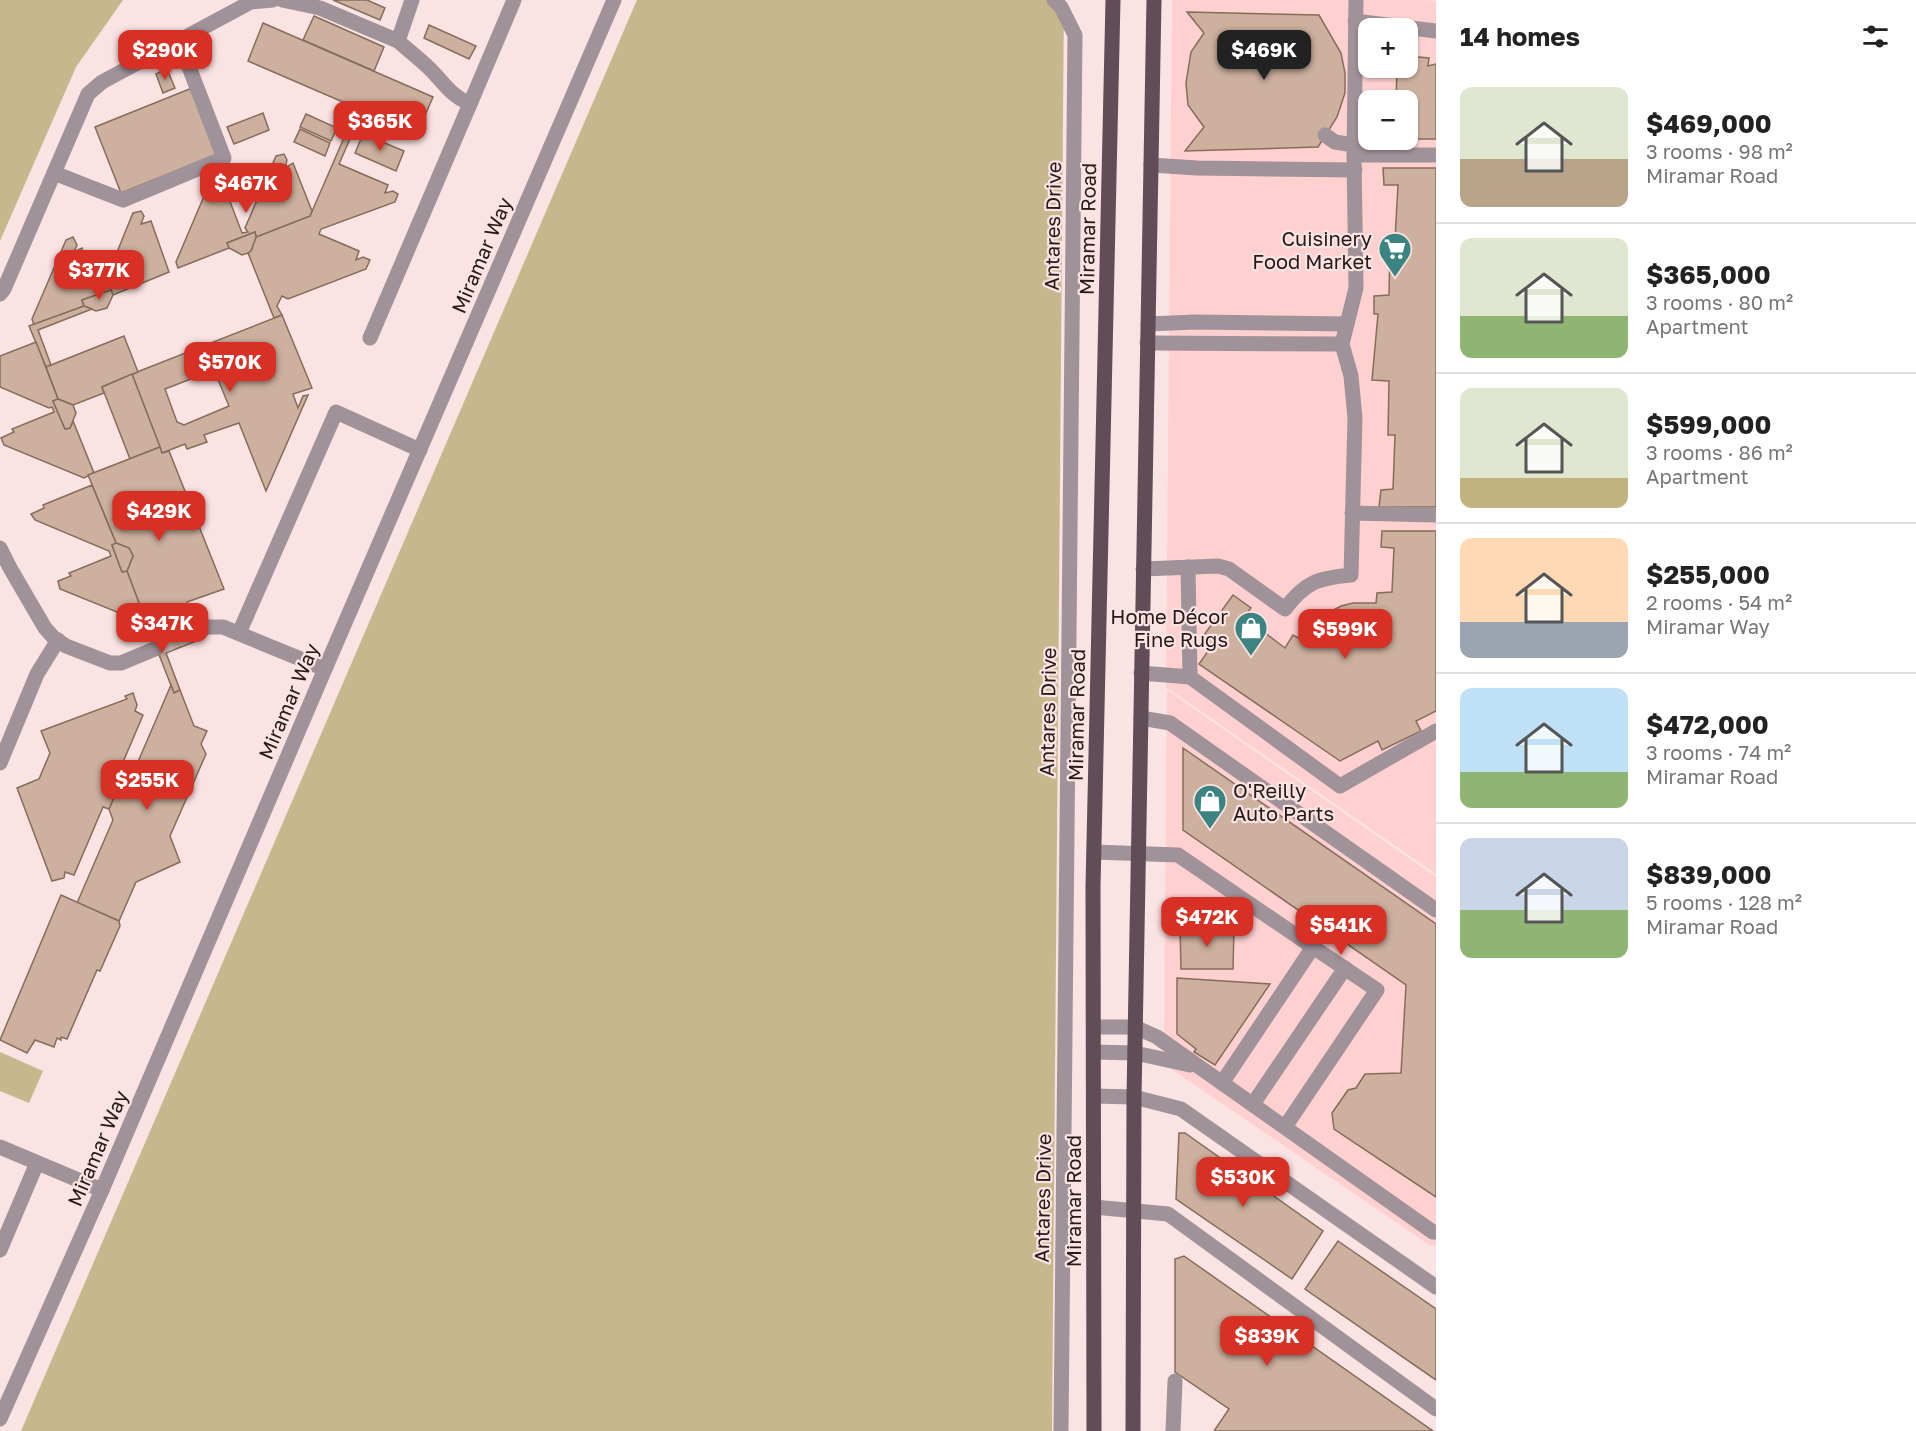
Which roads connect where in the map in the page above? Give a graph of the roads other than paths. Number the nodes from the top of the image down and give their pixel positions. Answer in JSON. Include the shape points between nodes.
{"nodes":[{"id":1,"x":273,"y":0,"type":"edge"},
{"id":2,"x":282,"y":0,"type":"edge"},
{"id":3,"x":412,"y":0,"type":"edge"},
{"id":4,"x":514,"y":0,"type":"edge"},
{"id":5,"x":614,"y":0,"type":"edge"},
{"id":6,"x":1054,"y":0,"type":"edge"},
{"id":7,"x":1113,"y":0,"type":"edge"},
{"id":8,"x":1154,"y":0,"type":"edge"},
{"id":9,"x":1356,"y":0,"type":"edge"},
{"id":10,"x":1355,"y":21,"type":"junction"},
{"id":11,"x":1436,"y":31,"type":"edge"},
{"id":12,"x":179,"y":41,"type":"junction"},
{"id":13,"x":398,"y":41,"type":"junction"},
{"id":14,"x":470,"y":104,"type":"junction"},
{"id":15,"x":1325,"y":135,"type":"dead end"},
{"id":16,"x":1436,"y":155,"type":"edge"},
{"id":17,"x":1355,"y":157,"type":"junction"},
{"id":18,"x":1151,"y":165,"type":"junction"},
{"id":19,"x":54,"y":173,"type":"junction"},
{"id":20,"x":0,"y":294,"type":"edge"},
{"id":21,"x":1148,"y":324,"type":"junction"},
{"id":22,"x":1347,"y":324,"type":"junction"},
{"id":23,"x":370,"y":338,"type":"dead end"},
{"id":24,"x":1148,"y":343,"type":"junction"},
{"id":25,"x":1342,"y":344,"type":"junction"},
{"id":26,"x":420,"y":450,"type":"junction"},
{"id":27,"x":1352,"y":513,"type":"junction"},
{"id":28,"x":1436,"y":515,"type":"edge"},
{"id":29,"x":0,"y":548,"type":"edge"},
{"id":30,"x":1188,"y":567,"type":"junction"},
{"id":31,"x":1143,"y":569,"type":"junction"},
{"id":32,"x":199,"y":631,"type":"tunnel mouth"},
{"id":33,"x":239,"y":633,"type":"junction"},
{"id":34,"x":58,"y":640,"type":"junction"},
{"id":35,"x":157,"y":648,"type":"tunnel mouth"},
{"id":36,"x":325,"y":669,"type":"junction"},
{"id":37,"x":1142,"y":673,"type":"junction"},
{"id":38,"x":1190,"y":676,"type":"junction"},
{"id":39,"x":1141,"y":718,"type":"junction"},
{"id":40,"x":1436,"y":730,"type":"edge"},
{"id":41,"x":0,"y":763,"type":"edge"},
{"id":42,"x":1094,"y":852,"type":"junction"},
{"id":43,"x":1138,"y":853,"type":"junction"},
{"id":44,"x":1436,"y":910,"type":"edge"},
{"id":45,"x":1313,"y":947,"type":"junction"},
{"id":46,"x":1345,"y":968,"type":"junction"},
{"id":47,"x":1094,"y":1027,"type":"junction"},
{"id":48,"x":1135,"y":1027,"type":"junction"},
{"id":49,"x":1094,"y":1053,"type":"junction"},
{"id":50,"x":1135,"y":1053,"type":"junction"},
{"id":51,"x":1196,"y":1066,"type":"junction"},
{"id":52,"x":1222,"y":1083,"type":"junction"},
{"id":53,"x":1094,"y":1096,"type":"junction"},
{"id":54,"x":1134,"y":1097,"type":"junction"},
{"id":55,"x":1253,"y":1104,"type":"junction"},
{"id":56,"x":1285,"y":1127,"type":"junction"},
{"id":57,"x":0,"y":1147,"type":"edge"},
{"id":58,"x":37,"y":1163,"type":"junction"},
{"id":59,"x":102,"y":1190,"type":"junction"},
{"id":60,"x":1094,"y":1207,"type":"junction"},
{"id":61,"x":1133,"y":1210,"type":"junction"},
{"id":62,"x":1436,"y":1233,"type":"edge"},
{"id":63,"x":0,"y":1251,"type":"edge"},
{"id":64,"x":1436,"y":1287,"type":"edge"},
{"id":65,"x":1175,"y":1381,"type":"dead end"},
{"id":66,"x":1436,"y":1409,"type":"edge"},
{"id":67,"x":0,"y":1419,"type":"edge"},
{"id":68,"x":1061,"y":1431,"type":"edge"},
{"id":69,"x":1094,"y":1431,"type":"edge"},
{"id":70,"x":1133,"y":1431,"type":"edge"},
{"id":71,"x":1173,"y":1431,"type":"edge"}],
"edges":[{"from":1,"to":12,"type":"street","via":[[251,2]]},
{"from":2,"to":13,"type":"street","via":[[320,8]]},
{"from":3,"to":13,"type":"street"},
{"from":4,"to":14,"type":"street"},
{"from":5,"to":26,"type":"street","name":"Miramar Way"},
{"from":6,"to":68,"type":"street","name":"Antares Drive","via":[[1075,34]]},
{"from":7,"to":42,"type":"main road","name":"Miramar Road"},
{"from":8,"to":18,"type":"main road"},
{"from":9,"to":10,"type":"street"},
{"from":10,"to":11,"type":"street"},
{"from":10,"to":17,"type":"street"},
{"from":12,"to":19,"type":"street","via":[[102,82],[88,94]]},
{"from":12,"to":19,"type":"street","via":[[224,158],[123,200]]},
{"from":13,"to":14,"type":"street","via":[[432,70],[448,91]]},
{"from":14,"to":23,"type":"street"},
{"from":15,"to":17,"type":"street"},
{"from":16,"to":17,"type":"street"},
{"from":17,"to":18,"type":"street","via":[[1197,168]]},
{"from":17,"to":22,"type":"street","via":[[1356,288]]},
{"from":18,"to":21,"type":"main road"},
{"from":19,"to":20,"type":"street"},
{"from":21,"to":22,"type":"street"},
{"from":21,"to":24,"type":"main road"},
{"from":22,"to":25,"type":"street"},
{"from":24,"to":25,"type":"street"},
{"from":24,"to":31,"type":"main road"},
{"from":25,"to":27,"type":"street","via":[[1351,376],[1355,418]]},
{"from":26,"to":33,"type":"street","via":[[336,412]]},
{"from":26,"to":36,"type":"street","name":"Miramar Way"},
{"from":27,"to":28,"type":"street"},
{"from":27,"to":30,"type":"street","via":[[1351,575],[1312,583],[1298,592],[1285,609],[1229,569]]},
{"from":29,"to":34,"type":"street","via":[[32,608]]},
{"from":30,"to":31,"type":"street"},
{"from":30,"to":38,"type":"street"},
{"from":31,"to":37,"type":"main road"},
{"from":32,"to":33,"type":"street","via":[[223,627]]},
{"from":33,"to":36,"type":"street"},
{"from":34,"to":35,"type":"street","via":[[110,663],[121,663]]},
{"from":34,"to":41,"type":"street","via":[[37,674]]},
{"from":36,"to":59,"type":"street","name":"Miramar Way"},
{"from":37,"to":38,"type":"street"},
{"from":37,"to":39,"type":"main road"},
{"from":38,"to":40,"type":"street","via":[[1340,786]]},
{"from":39,"to":43,"type":"main road"},
{"from":39,"to":44,"type":"street","via":[[1170,723]]},
{"from":42,"to":43,"type":"street"},
{"from":42,"to":47,"type":"main road","name":"Miramar Road"},
{"from":43,"to":45,"type":"street","via":[[1178,855]]},
{"from":43,"to":48,"type":"main road"},
{"from":45,"to":46,"type":"street"},
{"from":45,"to":52,"type":"street"},
{"from":46,"to":55,"type":"street"},
{"from":46,"to":56,"type":"street","via":[[1377,990]]},
{"from":47,"to":48,"type":"street"},
{"from":47,"to":49,"type":"main road","name":"Miramar Road"},
{"from":48,"to":50,"type":"main road"},
{"from":48,"to":51,"type":"street","via":[[1157,1037]]},
{"from":49,"to":50,"type":"street"},
{"from":49,"to":53,"type":"main road","name":"Miramar Road"},
{"from":50,"to":51,"type":"street"},
{"from":50,"to":54,"type":"main road"},
{"from":51,"to":52,"type":"street"},
{"from":52,"to":55,"type":"street"},
{"from":53,"to":54,"type":"street"},
{"from":53,"to":60,"type":"main road","name":"Miramar Road"},
{"from":54,"to":61,"type":"main road"},
{"from":54,"to":64,"type":"street","via":[[1181,1109]]},
{"from":55,"to":56,"type":"street"},
{"from":56,"to":62,"type":"street"},
{"from":57,"to":58,"type":"street"},
{"from":58,"to":59,"type":"street"},
{"from":58,"to":63,"type":"street"},
{"from":59,"to":67,"type":"street","name":"Miramar Way"},
{"from":60,"to":61,"type":"street"},
{"from":60,"to":69,"type":"main road","name":"Miramar Road"},
{"from":61,"to":66,"type":"street","via":[[1168,1214]]},
{"from":61,"to":70,"type":"main road"},
{"from":65,"to":71,"type":"street"}]}
